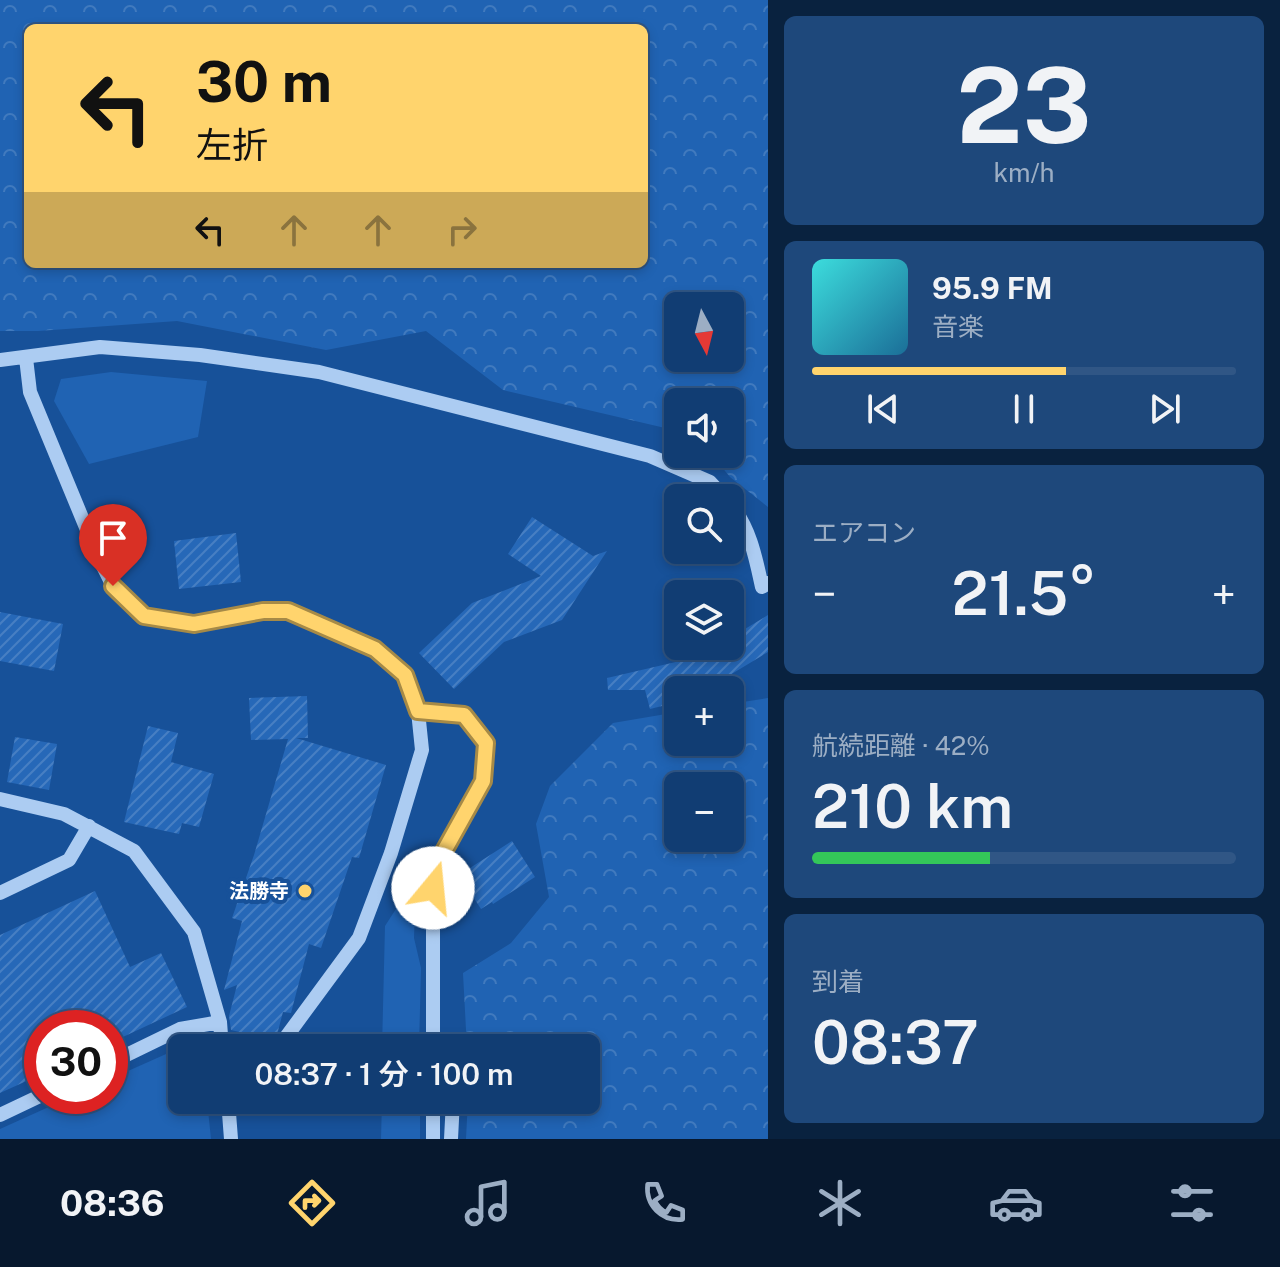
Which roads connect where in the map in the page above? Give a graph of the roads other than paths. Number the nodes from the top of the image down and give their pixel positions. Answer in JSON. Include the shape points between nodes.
{"nodes":[{"id":1,"x":26,"y":358,"type":"junction"},
{"id":2,"x":0,"y":360,"type":"edge"},
{"id":3,"x":712,"y":484,"type":"edge"},
{"id":4,"x":744,"y":528,"type":"edge"},
{"id":5,"x":768,"y":583,"type":"edge"},
{"id":6,"x":418,"y":711,"type":"junction"},
{"id":7,"x":0,"y":799,"type":"edge"},
{"id":8,"x":89,"y":826,"type":"junction"},
{"id":9,"x":0,"y":893,"type":"edge"},
{"id":10,"x":220,"y":1022,"type":"junction"},
{"id":11,"x":221,"y":1034,"type":"edge"},
{"id":12,"x":288,"y":1034,"type":"edge"},
{"id":13,"x":433,"y":1034,"type":"edge"},
{"id":14,"x":128,"y":1054,"type":"edge"},
{"id":15,"x":24,"y":1104,"type":"edge"},
{"id":16,"x":230,"y":1114,"type":"edge"},
{"id":17,"x":433,"y":1114,"type":"edge"},
{"id":18,"x":452,"y":1114,"type":"edge"},
{"id":19,"x":0,"y":1115,"type":"edge"},
{"id":20,"x":231,"y":1139,"type":"edge"},
{"id":21,"x":433,"y":1139,"type":"edge"},
{"id":22,"x":451,"y":1139,"type":"edge"}],
"edges":[{"from":1,"to":2,"type":"street"},
{"from":1,"to":3,"type":"street","via":[[100,347],[319,372],[650,456]]},
{"from":1,"to":6,"type":"street","via":[[30,392],[97,554],[113,586],[144,616],[194,624],[288,611],[375,649],[405,675]]},
{"from":4,"to":5,"type":"street","via":[[762,587]]},
{"from":6,"to":12,"type":"street","via":[[422,750],[359,938]]},
{"from":6,"to":13,"type":"street","via":[[464,715],[486,743],[483,781],[433,871]]},
{"from":7,"to":8,"type":"street","via":[[64,814]]},
{"from":8,"to":9,"type":"street","via":[[69,860]]},
{"from":8,"to":10,"type":"street","via":[[134,851],[194,932]]},
{"from":10,"to":11,"type":"street"},
{"from":10,"to":14,"type":"street","via":[[180,1029]]},
{"from":15,"to":19,"type":"street"},
{"from":16,"to":20,"type":"street"},
{"from":17,"to":21,"type":"street"},
{"from":18,"to":22,"type":"street"}]}
